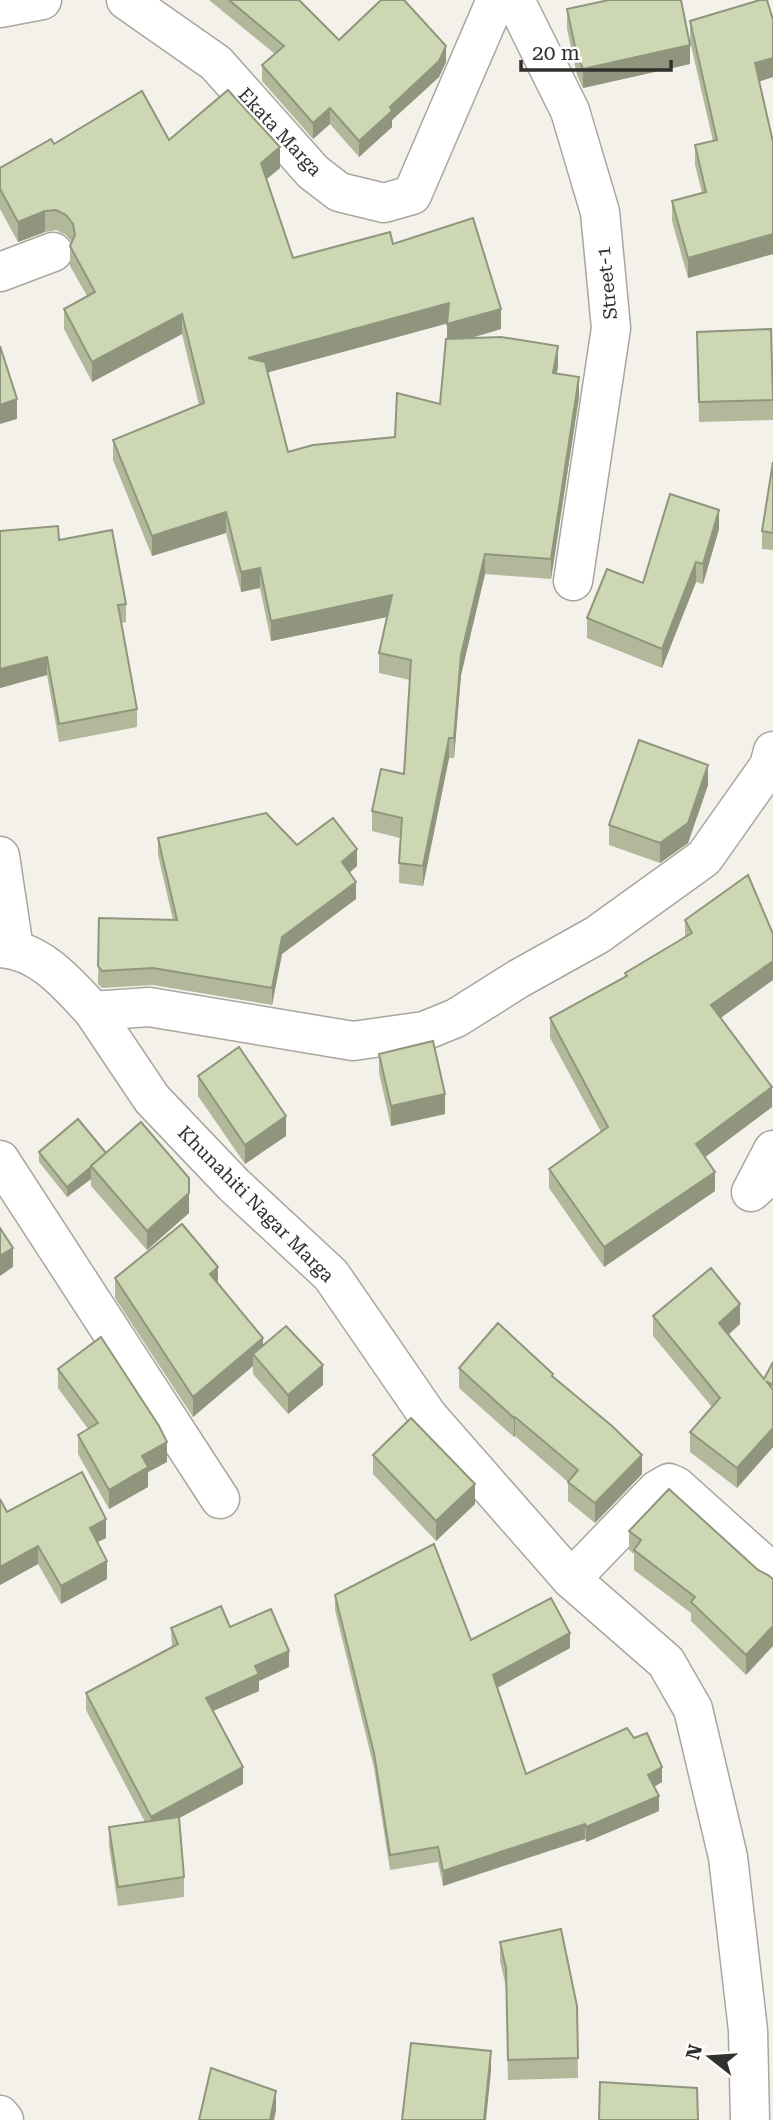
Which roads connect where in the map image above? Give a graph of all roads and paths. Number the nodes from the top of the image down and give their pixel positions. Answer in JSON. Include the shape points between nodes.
{"nodes":[{"id":1,"x":42,"y":0,"type":"edge"},
{"id":2,"x":125,"y":0,"type":"edge"},
{"id":3,"x":496,"y":0,"type":"edge"},
{"id":4,"x":515,"y":0,"type":"edge"},
{"id":5,"x":0,"y":8,"type":"edge"},
{"id":6,"x":52,"y":252,"type":"dead end"},
{"id":7,"x":0,"y":272,"type":"edge"},
{"id":8,"x":573,"y":581,"type":"dead end"},
{"id":9,"x":773,"y":751,"type":"edge"},
{"id":10,"x":0,"y":856,"type":"edge"},
{"id":11,"x":7,"y":948,"type":"edge"},
{"id":12,"x":93,"y":1012,"type":"junction"},
{"id":13,"x":773,"y":1150,"type":"edge"},
{"id":14,"x":0,"y":1160,"type":"edge"},
{"id":15,"x":773,"y":1172,"type":"edge"},
{"id":16,"x":220,"y":1499,"type":"dead end"},
{"id":17,"x":773,"y":1573,"type":"edge"},
{"id":18,"x":571,"y":1579,"type":"junction"},
{"id":19,"x":0,"y":2115,"type":"edge"},
{"id":20,"x":4,"y":2120,"type":"edge"},
{"id":21,"x":750,"y":2120,"type":"edge"}],
"edges":[{"from":1,"to":5,"type":"street"},
{"from":2,"to":3,"type":"street","name":"Ekata Marga","via":[[216,63],[313,172],[339,192],[384,203],[412,195]]},
{"from":4,"to":8,"type":"street","name":"Street-1","via":[[570,111],[600,212],[604,251],[611,328]]},
{"from":6,"to":7,"type":"street"},
{"from":9,"to":12,"type":"street","via":[[769,766],[704,858],[597,934],[456,1018],[424,1031],[354,1041],[149,1007]]},
{"from":10,"to":11,"type":"street"},
{"from":11,"to":12,"type":"street","name":"Khunahiti Nagar Marga","via":[[58,973]]},
{"from":12,"to":18,"type":"street","name":"Khunahiti Nagar Marga","via":[[152,1099],[234,1185],[331,1275],[428,1416]]},
{"from":13,"to":15,"type":"street","via":[[751,1192]]},
{"from":14,"to":16,"type":"street"},
{"from":17,"to":18,"type":"street","via":[[669,1483]]},
{"from":18,"to":21,"type":"street","name":"Khunahiti Nagar Marga","via":[[666,1662],[693,1709],[728,1857],[748,2030]]},
{"from":19,"to":20,"type":"street"}]}
